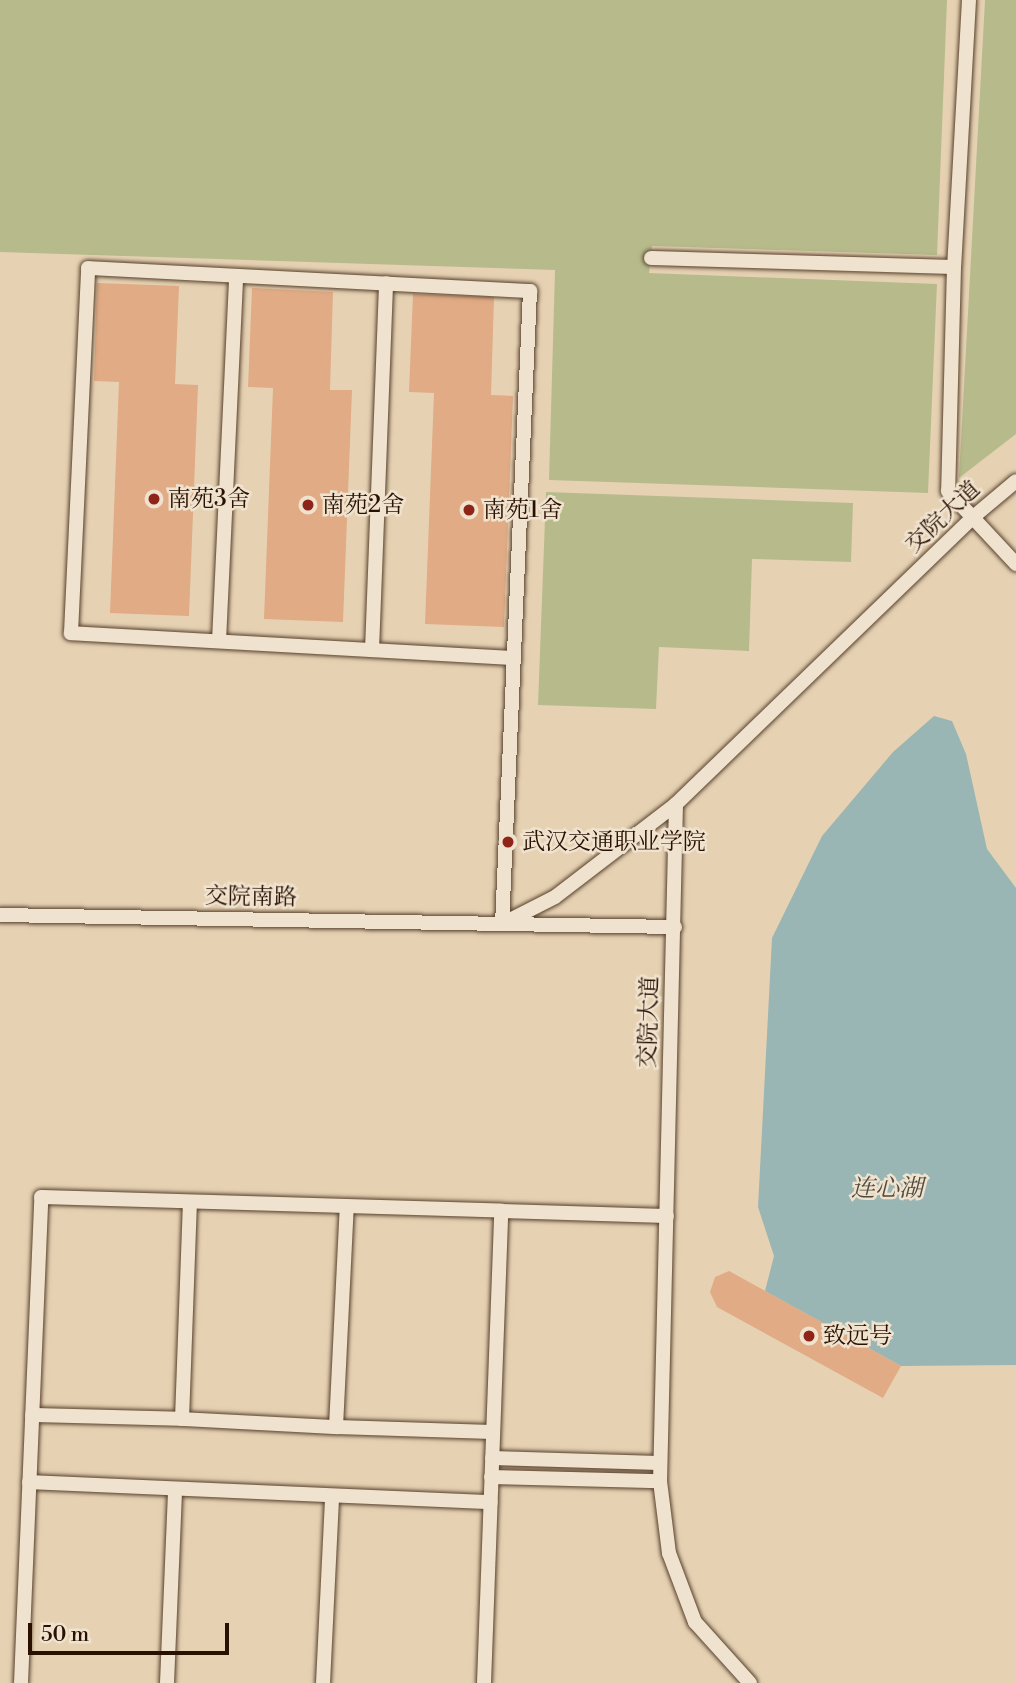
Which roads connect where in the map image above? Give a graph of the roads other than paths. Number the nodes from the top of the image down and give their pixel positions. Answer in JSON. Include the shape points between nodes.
{"nodes":[{"id":1,"x":970,"y":0,"type":"edge"},
{"id":2,"x":651,"y":258,"type":"dead end"},
{"id":3,"x":954,"y":267,"type":"junction"},
{"id":4,"x":236,"y":276,"type":"junction"},
{"id":5,"x":386,"y":284,"type":"junction"},
{"id":6,"x":1016,"y":481,"type":"edge"},
{"id":7,"x":972,"y":518,"type":"junction"},
{"id":8,"x":1016,"y":564,"type":"edge"},
{"id":9,"x":219,"y":641,"type":"junction"},
{"id":10,"x":372,"y":650,"type":"junction"},
{"id":11,"x":514,"y":658,"type":"junction"},
{"id":12,"x":676,"y":804,"type":"junction"},
{"id":13,"x":0,"y":915,"type":"edge"},
{"id":14,"x":502,"y":924,"type":"junction"},
{"id":15,"x":675,"y":927,"type":"junction"},
{"id":16,"x":190,"y":1202,"type":"junction"},
{"id":17,"x":346,"y":1206,"type":"junction"},
{"id":18,"x":500,"y":1211,"type":"junction"},
{"id":19,"x":667,"y":1216,"type":"junction"},
{"id":20,"x":32,"y":1415,"type":"junction"},
{"id":21,"x":182,"y":1419,"type":"junction"},
{"id":22,"x":336,"y":1426,"type":"junction"},
{"id":23,"x":493,"y":1432,"type":"junction"},
{"id":24,"x":492,"y":1458,"type":"junction"},
{"id":25,"x":659,"y":1463,"type":"junction"},
{"id":26,"x":491,"y":1477,"type":"junction"},
{"id":27,"x":660,"y":1481,"type":"junction"},
{"id":28,"x":29,"y":1482,"type":"junction"},
{"id":29,"x":175,"y":1489,"type":"junction"},
{"id":30,"x":332,"y":1496,"type":"junction"},
{"id":31,"x":491,"y":1502,"type":"junction"},
{"id":32,"x":21,"y":1683,"type":"edge"},
{"id":33,"x":167,"y":1683,"type":"edge"},
{"id":34,"x":323,"y":1683,"type":"edge"},
{"id":35,"x":484,"y":1683,"type":"edge"},
{"id":36,"x":750,"y":1683,"type":"edge"}],
"edges":[{"from":1,"to":3,"type":"lane"},
{"from":2,"to":3,"type":"lane"},
{"from":3,"to":7,"type":"lane","via":[[948,491]]},
{"from":4,"to":5,"type":"lane"},
{"from":4,"to":9,"type":"lane"},
{"from":4,"to":9,"type":"lane","via":[[88,268],[71,633]]},
{"from":5,"to":10,"type":"lane"},
{"from":5,"to":11,"type":"lane","via":[[530,291]]},
{"from":6,"to":7,"type":"lane","name":"交院大道"},
{"from":7,"to":8,"type":"lane"},
{"from":7,"to":12,"type":"lane","name":"交院大道"},
{"from":9,"to":10,"type":"lane"},
{"from":10,"to":11,"type":"lane"},
{"from":11,"to":14,"type":"lane"},
{"from":12,"to":14,"type":"lane","name":"交院南路","via":[[555,897]]},
{"from":12,"to":15,"type":"lane","name":"交院大道"},
{"from":13,"to":14,"type":"lane","name":"交院南路"},
{"from":14,"to":15,"type":"lane","name":"交院南路"},
{"from":15,"to":19,"type":"lane","name":"交院大道"},
{"from":16,"to":17,"type":"lane"},
{"from":16,"to":20,"type":"lane","via":[[41,1197]]},
{"from":16,"to":21,"type":"lane"},
{"from":17,"to":18,"type":"lane"},
{"from":17,"to":22,"type":"lane"},
{"from":18,"to":19,"type":"lane"},
{"from":18,"to":23,"type":"lane"},
{"from":19,"to":25,"type":"lane","name":"交院大道"},
{"from":20,"to":21,"type":"lane"},
{"from":20,"to":28,"type":"lane"},
{"from":21,"to":22,"type":"lane"},
{"from":22,"to":23,"type":"lane"},
{"from":23,"to":24,"type":"lane"},
{"from":24,"to":25,"type":"lane"},
{"from":24,"to":26,"type":"lane"},
{"from":25,"to":27,"type":"lane","name":"交院大道"},
{"from":26,"to":27,"type":"lane"},
{"from":26,"to":31,"type":"lane"},
{"from":27,"to":36,"type":"lane","name":"交院大道","via":[[669,1553],[695,1622]]},
{"from":28,"to":29,"type":"lane"},
{"from":28,"to":32,"type":"lane"},
{"from":29,"to":30,"type":"lane"},
{"from":29,"to":33,"type":"lane"},
{"from":30,"to":31,"type":"lane"},
{"from":30,"to":34,"type":"lane"},
{"from":31,"to":35,"type":"lane"}]}
